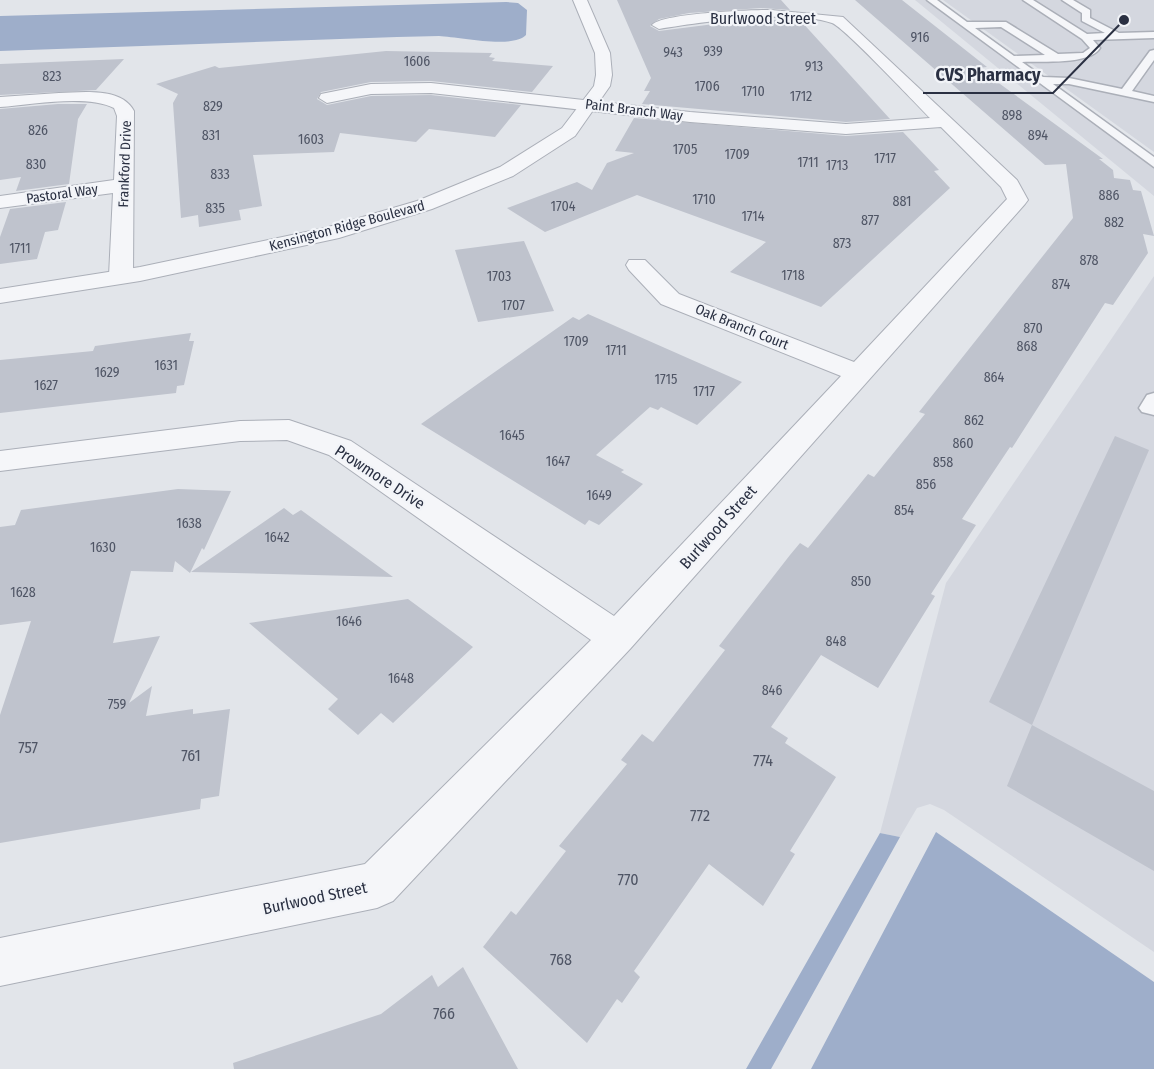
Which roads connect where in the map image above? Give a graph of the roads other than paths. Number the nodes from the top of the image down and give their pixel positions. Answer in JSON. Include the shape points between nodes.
{"nodes":[{"id":1,"x":580,"y":0,"type":"edge"},
{"id":2,"x":932,"y":0,"type":"edge"},
{"id":3,"x":1027,"y":0,"type":"edge"},
{"id":4,"x":1066,"y":0,"type":"edge"},
{"id":5,"x":658,"y":25,"type":"dead end"},
{"id":6,"x":966,"y":25,"type":"junction"},
{"id":7,"x":1154,"y":35,"type":"edge"},
{"id":8,"x":1118,"y":36,"type":"junction"},
{"id":9,"x":1085,"y":38,"type":"junction"},
{"id":10,"x":1154,"y":53,"type":"edge"},
{"id":11,"x":1056,"y":57,"type":"junction"},
{"id":12,"x":1012,"y":59,"type":"junction"},
{"id":13,"x":1041,"y":80,"type":"junction"},
{"id":14,"x":1125,"y":93,"type":"junction"},
{"id":15,"x":327,"y":98,"type":"dead end"},
{"id":16,"x":1154,"y":99,"type":"edge"},
{"id":17,"x":0,"y":102,"type":"edge"},
{"id":18,"x":591,"y":105,"type":"junction"},
{"id":19,"x":943,"y":122,"type":"junction"},
{"id":20,"x":1154,"y":163,"type":"edge"},
{"id":21,"x":125,"y":185,"type":"junction"},
{"id":22,"x":0,"y":202,"type":"edge"},
{"id":23,"x":637,"y":265,"type":"dead end"},
{"id":24,"x":121,"y":276,"type":"junction"},
{"id":25,"x":0,"y":296,"type":"edge"},
{"id":26,"x":859,"y":373,"type":"junction"},
{"id":27,"x":1154,"y":399,"type":"edge"},
{"id":28,"x":1154,"y":409,"type":"edge"},
{"id":29,"x":0,"y":461,"type":"edge"},
{"id":30,"x":617,"y":638,"type":"junction"},
{"id":31,"x":0,"y":962,"type":"edge"}],
"edges":[{"from":1,"to":18,"type":"street","name":"Kensington Ridge Boulevard","via":[[604,66],[602,85]]},
{"from":2,"to":6,"type":"lane"},
{"from":3,"to":9,"type":"lane"},
{"from":4,"to":8,"type":"lane","via":[[1088,12],[1085,19]]},
{"from":5,"to":19,"type":"street","name":"Burlwood Street","via":[[698,18],[806,14],[838,20]]},
{"from":6,"to":11,"type":"lane","via":[[1008,26]]},
{"from":6,"to":12,"type":"lane"},
{"from":7,"to":8,"type":"lane"},
{"from":8,"to":9,"type":"lane"},
{"from":9,"to":11,"type":"lane","via":[[1095,48],[1092,53]]},
{"from":10,"to":14,"type":"lane"},
{"from":11,"to":12,"type":"lane"},
{"from":12,"to":13,"type":"lane"},
{"from":13,"to":14,"type":"lane","via":[[1069,81]]},
{"from":13,"to":20,"type":"lane"},
{"from":14,"to":16,"type":"lane"},
{"from":15,"to":18,"type":"street","name":"Paint Branch Way","via":[[408,87]]},
{"from":17,"to":21,"type":"street","name":"Frankford Drive","via":[[104,99],[121,104],[126,116]]},
{"from":18,"to":19,"type":"street","name":"Paint Branch Way","via":[[846,129]]},
{"from":18,"to":24,"type":"street","name":"Kensington Ridge Boulevard","via":[[562,137],[532,158],[432,203],[325,235]]},
{"from":19,"to":26,"type":"street","name":"Burlwood Street","via":[[1010,184],[1018,200]]},
{"from":21,"to":22,"type":"street","name":"Pastoral Way"},
{"from":21,"to":24,"type":"street","name":"Frankford Drive"},
{"from":23,"to":26,"type":"street","name":"Oak Branch Court","via":[[670,299]]},
{"from":24,"to":25,"type":"street","name":"Kensington Ridge Boulevard"},
{"from":26,"to":30,"type":"street","name":"Burlwood Street"},
{"from":27,"to":28,"type":"lane","via":[[1149,408]]},
{"from":29,"to":30,"type":"street","name":"Prowmore Drive","via":[[240,431],[289,430],[340,448]]},
{"from":30,"to":31,"type":"street","name":"Burlwood Street","via":[[377,885]]}]}
